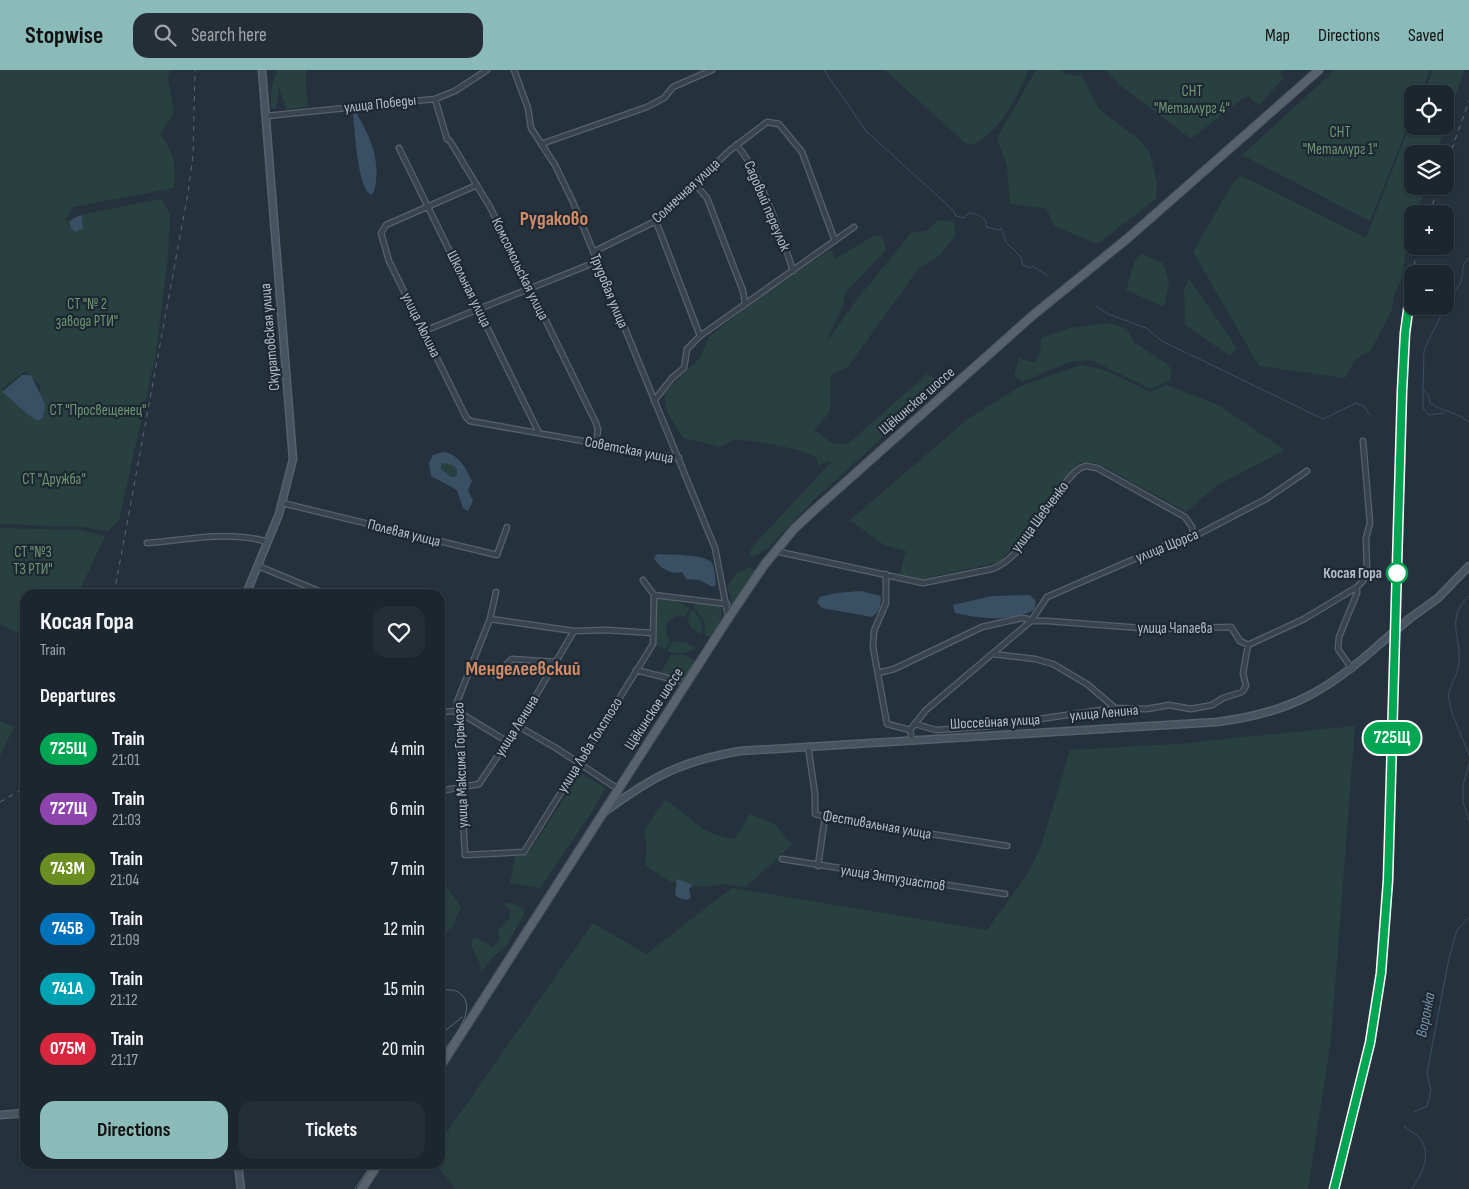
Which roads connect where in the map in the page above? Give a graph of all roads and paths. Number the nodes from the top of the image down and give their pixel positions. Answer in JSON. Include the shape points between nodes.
{"nodes":[{"id":1,"x":262,"y":70,"type":"edge"},
{"id":2,"x":487,"y":70,"type":"edge"},
{"id":3,"x":514,"y":70,"type":"edge"},
{"id":4,"x":712,"y":70,"type":"edge"},
{"id":5,"x":1319,"y":70,"type":"edge"},
{"id":6,"x":435,"y":98,"type":"junction"},
{"id":7,"x":266,"y":116,"type":"junction"},
{"id":8,"x":541,"y":144,"type":"junction"},
{"id":9,"x":736,"y":145,"type":"junction"},
{"id":10,"x":399,"y":148,"type":"dead end"},
{"id":11,"x":478,"y":185,"type":"junction"},
{"id":12,"x":696,"y":185,"type":"junction"},
{"id":13,"x":428,"y":207,"type":"junction"},
{"id":14,"x":656,"y":221,"type":"junction"},
{"id":15,"x":854,"y":227,"type":"dead end"},
{"id":16,"x":835,"y":241,"type":"junction"},
{"id":17,"x":593,"y":252,"type":"junction"},
{"id":18,"x":596,"y":262,"type":"junction"},
{"id":19,"x":793,"y":271,"type":"junction"},
{"id":20,"x":528,"y":288,"type":"junction"},
{"id":21,"x":745,"y":303,"type":"junction"},
{"id":22,"x":478,"y":308,"type":"junction"},
{"id":23,"x":424,"y":331,"type":"junction"},
{"id":24,"x":700,"y":336,"type":"junction"},
{"id":25,"x":654,"y":401,"type":"junction"},
{"id":26,"x":473,"y":421,"type":"joint"},
{"id":27,"x":538,"y":431,"type":"junction"},
{"id":28,"x":1363,"y":441,"type":"dead end"},
{"id":29,"x":596,"y":443,"type":"junction"},
{"id":30,"x":679,"y":458,"type":"junction"},
{"id":31,"x":1307,"y":471,"type":"dead end"},
{"id":32,"x":282,"y":503,"type":"junction"},
{"id":33,"x":507,"y":527,"type":"dead end"},
{"id":34,"x":1193,"y":536,"type":"junction"},
{"id":35,"x":268,"y":542,"type":"junction"},
{"id":36,"x":147,"y":543,"type":"dead end"},
{"id":37,"x":775,"y":551,"type":"junction"},
{"id":38,"x":258,"y":566,"type":"junction"},
{"id":39,"x":1469,"y":566,"type":"edge"},
{"id":40,"x":886,"y":574,"type":"junction"},
{"id":41,"x":643,"y":580,"type":"dead end"},
{"id":42,"x":1357,"y":587,"type":"junction"},
{"id":43,"x":248,"y":589,"type":"edge"},
{"id":44,"x":314,"y":589,"type":"edge"},
{"id":45,"x":496,"y":592,"type":"dead end"},
{"id":46,"x":654,"y":595,"type":"junction"},
{"id":47,"x":727,"y":604,"type":"junction"},
{"id":48,"x":728,"y":617,"type":"junction"},
{"id":49,"x":490,"y":619,"type":"junction"},
{"id":50,"x":1031,"y":622,"type":"junction"},
{"id":51,"x":574,"y":631,"type":"junction"},
{"id":52,"x":652,"y":633,"type":"junction"},
{"id":53,"x":1248,"y":645,"type":"junction"},
{"id":54,"x":993,"y":654,"type":"junction"},
{"id":55,"x":556,"y":662,"type":"junction"},
{"id":56,"x":1352,"y":669,"type":"junction"},
{"id":57,"x":636,"y":670,"type":"junction"},
{"id":58,"x":878,"y":673,"type":"junction"},
{"id":59,"x":495,"y":675,"type":"dead end"},
{"id":60,"x":688,"y":683,"type":"junction"},
{"id":61,"x":1115,"y":708,"type":"junction"},
{"id":62,"x":457,"y":711,"type":"junction"},
{"id":63,"x":445,"y":712,"type":"edge"},
{"id":64,"x":915,"y":724,"type":"junction"},
{"id":65,"x":518,"y":726,"type":"junction"},
{"id":66,"x":910,"y":730,"type":"junction"},
{"id":67,"x":912,"y":740,"type":"junction"},
{"id":68,"x":508,"y":742,"type":"junction"},
{"id":69,"x":808,"y":746,"type":"junction"},
{"id":70,"x":579,"y":762,"type":"junction"},
{"id":71,"x":460,"y":788,"type":"junction"},
{"id":72,"x":445,"y":790,"type":"edge"},
{"id":73,"x":619,"y":790,"type":"junction"},
{"id":74,"x":603,"y":814,"type":"junction"},
{"id":75,"x":825,"y":817,"type":"junction"},
{"id":76,"x":1007,"y":846,"type":"dead end"},
{"id":77,"x":465,"y":855,"type":"joint"},
{"id":78,"x":782,"y":859,"type":"dead end"},
{"id":79,"x":818,"y":866,"type":"junction"},
{"id":80,"x":1005,"y":894,"type":"dead end"},
{"id":81,"x":445,"y":1059,"type":"edge"},
{"id":82,"x":20,"y":1113,"type":"edge"},
{"id":83,"x":0,"y":1115,"type":"edge"},
{"id":84,"x":239,"y":1169,"type":"edge"},
{"id":85,"x":375,"y":1169,"type":"edge"},
{"id":86,"x":241,"y":1189,"type":"edge"},
{"id":87,"x":362,"y":1189,"type":"edge"}],
"edges":[{"from":1,"to":7,"type":"main road","name":"Скуратовская улица"},
{"from":2,"to":6,"type":"street","name":"улица Победы"},
{"from":3,"to":8,"type":"street","name":"Трудовая улица","via":[[528,108],[531,128]]},
{"from":4,"to":8,"type":"street","via":[[673,87],[664,98],[648,107]]},
{"from":5,"to":37,"type":"main road","name":"Щёкинское шоссе","via":[[1128,238],[1032,316],[811,513]]},
{"from":6,"to":7,"type":"street","name":"улица Победы"},
{"from":6,"to":11,"type":"street","name":"Комсомольская улица","via":[[446,139]]},
{"from":7,"to":32,"type":"main road","name":"Скуратовская улица","via":[[293,459]]},
{"from":8,"to":17,"type":"street","name":"Трудовая улица","via":[[555,165]]},
{"from":9,"to":12,"type":"street","name":"Солнечная улица"},
{"from":9,"to":16,"type":"street","name":"Солнечная улица","via":[[760,126],[774,122],[784,129],[802,152]]},
{"from":9,"to":19,"type":"street","name":"Садовый переулок","via":[[744,152],[759,182]]},
{"from":10,"to":13,"type":"street","name":"Школьная улица"},
{"from":11,"to":13,"type":"street"},
{"from":11,"to":20,"type":"street","name":"Комсомольская улица"},
{"from":12,"to":14,"type":"street","name":"Солнечная улица"},
{"from":12,"to":21,"type":"street","via":[[707,198]]},
{"from":13,"to":22,"type":"street","name":"Школьная улица"},
{"from":13,"to":23,"type":"street","name":"улица Люлина","via":[[386,225],[381,234]]},
{"from":14,"to":17,"type":"street","name":"Солнечная улица"},
{"from":14,"to":24,"type":"street"},
{"from":15,"to":16,"type":"street"},
{"from":16,"to":19,"type":"street"},
{"from":17,"to":18,"type":"street","name":"Трудовая улица"},
{"from":18,"to":20,"type":"street"},
{"from":18,"to":25,"type":"street","name":"Трудовая улица"},
{"from":19,"to":21,"type":"street"},
{"from":20,"to":22,"type":"street"},
{"from":20,"to":29,"type":"street","name":"Комсомольская улица","via":[[596,423]]},
{"from":21,"to":24,"type":"street"},
{"from":22,"to":23,"type":"street"},
{"from":22,"to":27,"type":"street","name":"Школьная улица"},
{"from":23,"to":26,"type":"street","name":"улица Люлина","via":[[466,417]]},
{"from":24,"to":25,"type":"street","via":[[687,349],[684,368]]},
{"from":25,"to":30,"type":"street","name":"Трудовая улица"},
{"from":26,"to":27,"type":"street","name":"Советская улица"},
{"from":27,"to":29,"type":"street","name":"Советская улица"},
{"from":28,"to":42,"type":"street","via":[[1370,523],[1366,538],[1367,571]]},
{"from":29,"to":30,"type":"street","name":"Советская улица"},
{"from":30,"to":47,"type":"street","name":"Советская улица","via":[[715,548]]},
{"from":31,"to":34,"type":"street","name":"улица Щорса","via":[[1266,499]]},
{"from":32,"to":33,"type":"street","name":"Полевая улица","via":[[497,555]]},
{"from":32,"to":35,"type":"main road","name":"Скуратовская улица"},
{"from":34,"to":40,"type":"street","name":"улица Шевченко","via":[[1192,527],[1185,517],[1097,468],[1086,466],[1075,472],[1028,538],[1001,565],[923,582]]},
{"from":34,"to":50,"type":"street","name":"улица Щорса","via":[[1047,597]]},
{"from":35,"to":36,"type":"street","via":[[231,535]]},
{"from":35,"to":38,"type":"main road","name":"Скуратовская улица"},
{"from":37,"to":40,"type":"street","name":"улица Шевченко"},
{"from":37,"to":48,"type":"main road","name":"Щёкинское шоссе"},
{"from":38,"to":43,"type":"main road","name":"Скуратовская улица"},
{"from":38,"to":44,"type":"street"},
{"from":39,"to":56,"type":"main road","name":"Шоссейная улица","bridge":true,"via":[[1438,598]]},
{"from":40,"to":58,"type":"street","via":[[885,608],[874,631],[873,647]]},
{"from":41,"to":46,"type":"street"},
{"from":42,"to":53,"type":"street","via":[[1304,619]]},
{"from":42,"to":56,"type":"street","via":[[1339,637],[1338,649]]},
{"from":45,"to":49,"type":"street","name":"улица Максима Горького"},
{"from":46,"to":47,"type":"street"},
{"from":46,"to":52,"type":"street","name":"улица Льва Толстого"},
{"from":47,"to":48,"type":"street","name":"Советская улица"},
{"from":48,"to":60,"type":"main road","name":"Щёкинское шоссе"},
{"from":49,"to":51,"type":"street"},
{"from":49,"to":62,"type":"street","name":"улица Максима Горького","via":[[457,702]]},
{"from":50,"to":53,"type":"street","name":"улица Чапаева","via":[[1154,629],[1231,627],[1240,641]]},
{"from":50,"to":54,"type":"street"},
{"from":50,"to":58,"type":"street","name":"улица Чапаева","via":[[1022,618],[982,627],[894,669]]},
{"from":51,"to":52,"type":"street"},
{"from":51,"to":55,"type":"street","name":"улица Ленина"},
{"from":52,"to":57,"type":"street","name":"улица Льва Толстого","via":[[652,644]]},
{"from":53,"to":61,"type":"street","name":"улица Ленина","via":[[1243,673],[1246,686],[1237,695],[1191,709],[1169,705],[1147,709]]},
{"from":54,"to":61,"type":"street","via":[[1053,664],[1086,684]]},
{"from":54,"to":64,"type":"street","via":[[926,710]]},
{"from":55,"to":59,"type":"street","via":[[512,659]]},
{"from":55,"to":65,"type":"street","name":"улица Ленина"},
{"from":56,"to":67,"type":"main road","name":"Шоссейная улица","via":[[1296,703],[1251,718]]},
{"from":57,"to":60,"type":"street"},
{"from":57,"to":70,"type":"street","name":"улица Льва Толстого"},
{"from":58,"to":66,"type":"street","via":[[887,724]]},
{"from":60,"to":73,"type":"main road","name":"Щёкинское шоссе"},
{"from":61,"to":64,"type":"street","name":"улица Ленина","via":[[991,726],[936,730]]},
{"from":62,"to":63,"type":"street"},
{"from":62,"to":68,"type":"street"},
{"from":62,"to":71,"type":"street","name":"улица Максима Горького"},
{"from":64,"to":66,"type":"street"},
{"from":65,"to":68,"type":"street","name":"улица Ленина"},
{"from":65,"to":70,"type":"street"},
{"from":66,"to":67,"type":"street"},
{"from":67,"to":69,"type":"main road","name":"Шоссейная улица"},
{"from":68,"to":71,"type":"street","name":"улица Ленина","via":[[479,784]]},
{"from":69,"to":74,"type":"main road","name":"Шоссейная улица","via":[[740,751],[686,764],[651,779]]},
{"from":69,"to":75,"type":"street","name":"Фестивальная улица","via":[[815,814]]},
{"from":70,"to":73,"type":"street"},
{"from":70,"to":77,"type":"street","name":"улица Льва Толстого","via":[[524,852]]},
{"from":71,"to":72,"type":"street"},
{"from":71,"to":77,"type":"street","name":"улица Максима Горького"},
{"from":73,"to":74,"type":"main road","name":"Щёкинское шоссе"},
{"from":74,"to":81,"type":"main road","name":"Щёкинское шоссе"},
{"from":75,"to":76,"type":"street","name":"Фестивальная улица"},
{"from":75,"to":79,"type":"street"},
{"from":78,"to":79,"type":"street","name":"улица Энтузиастов"},
{"from":79,"to":80,"type":"street","name":"улица Энтузиастов"},
{"from":82,"to":83,"type":"main road"},
{"from":84,"to":86,"type":"main road"},
{"from":85,"to":87,"type":"main road"}]}
